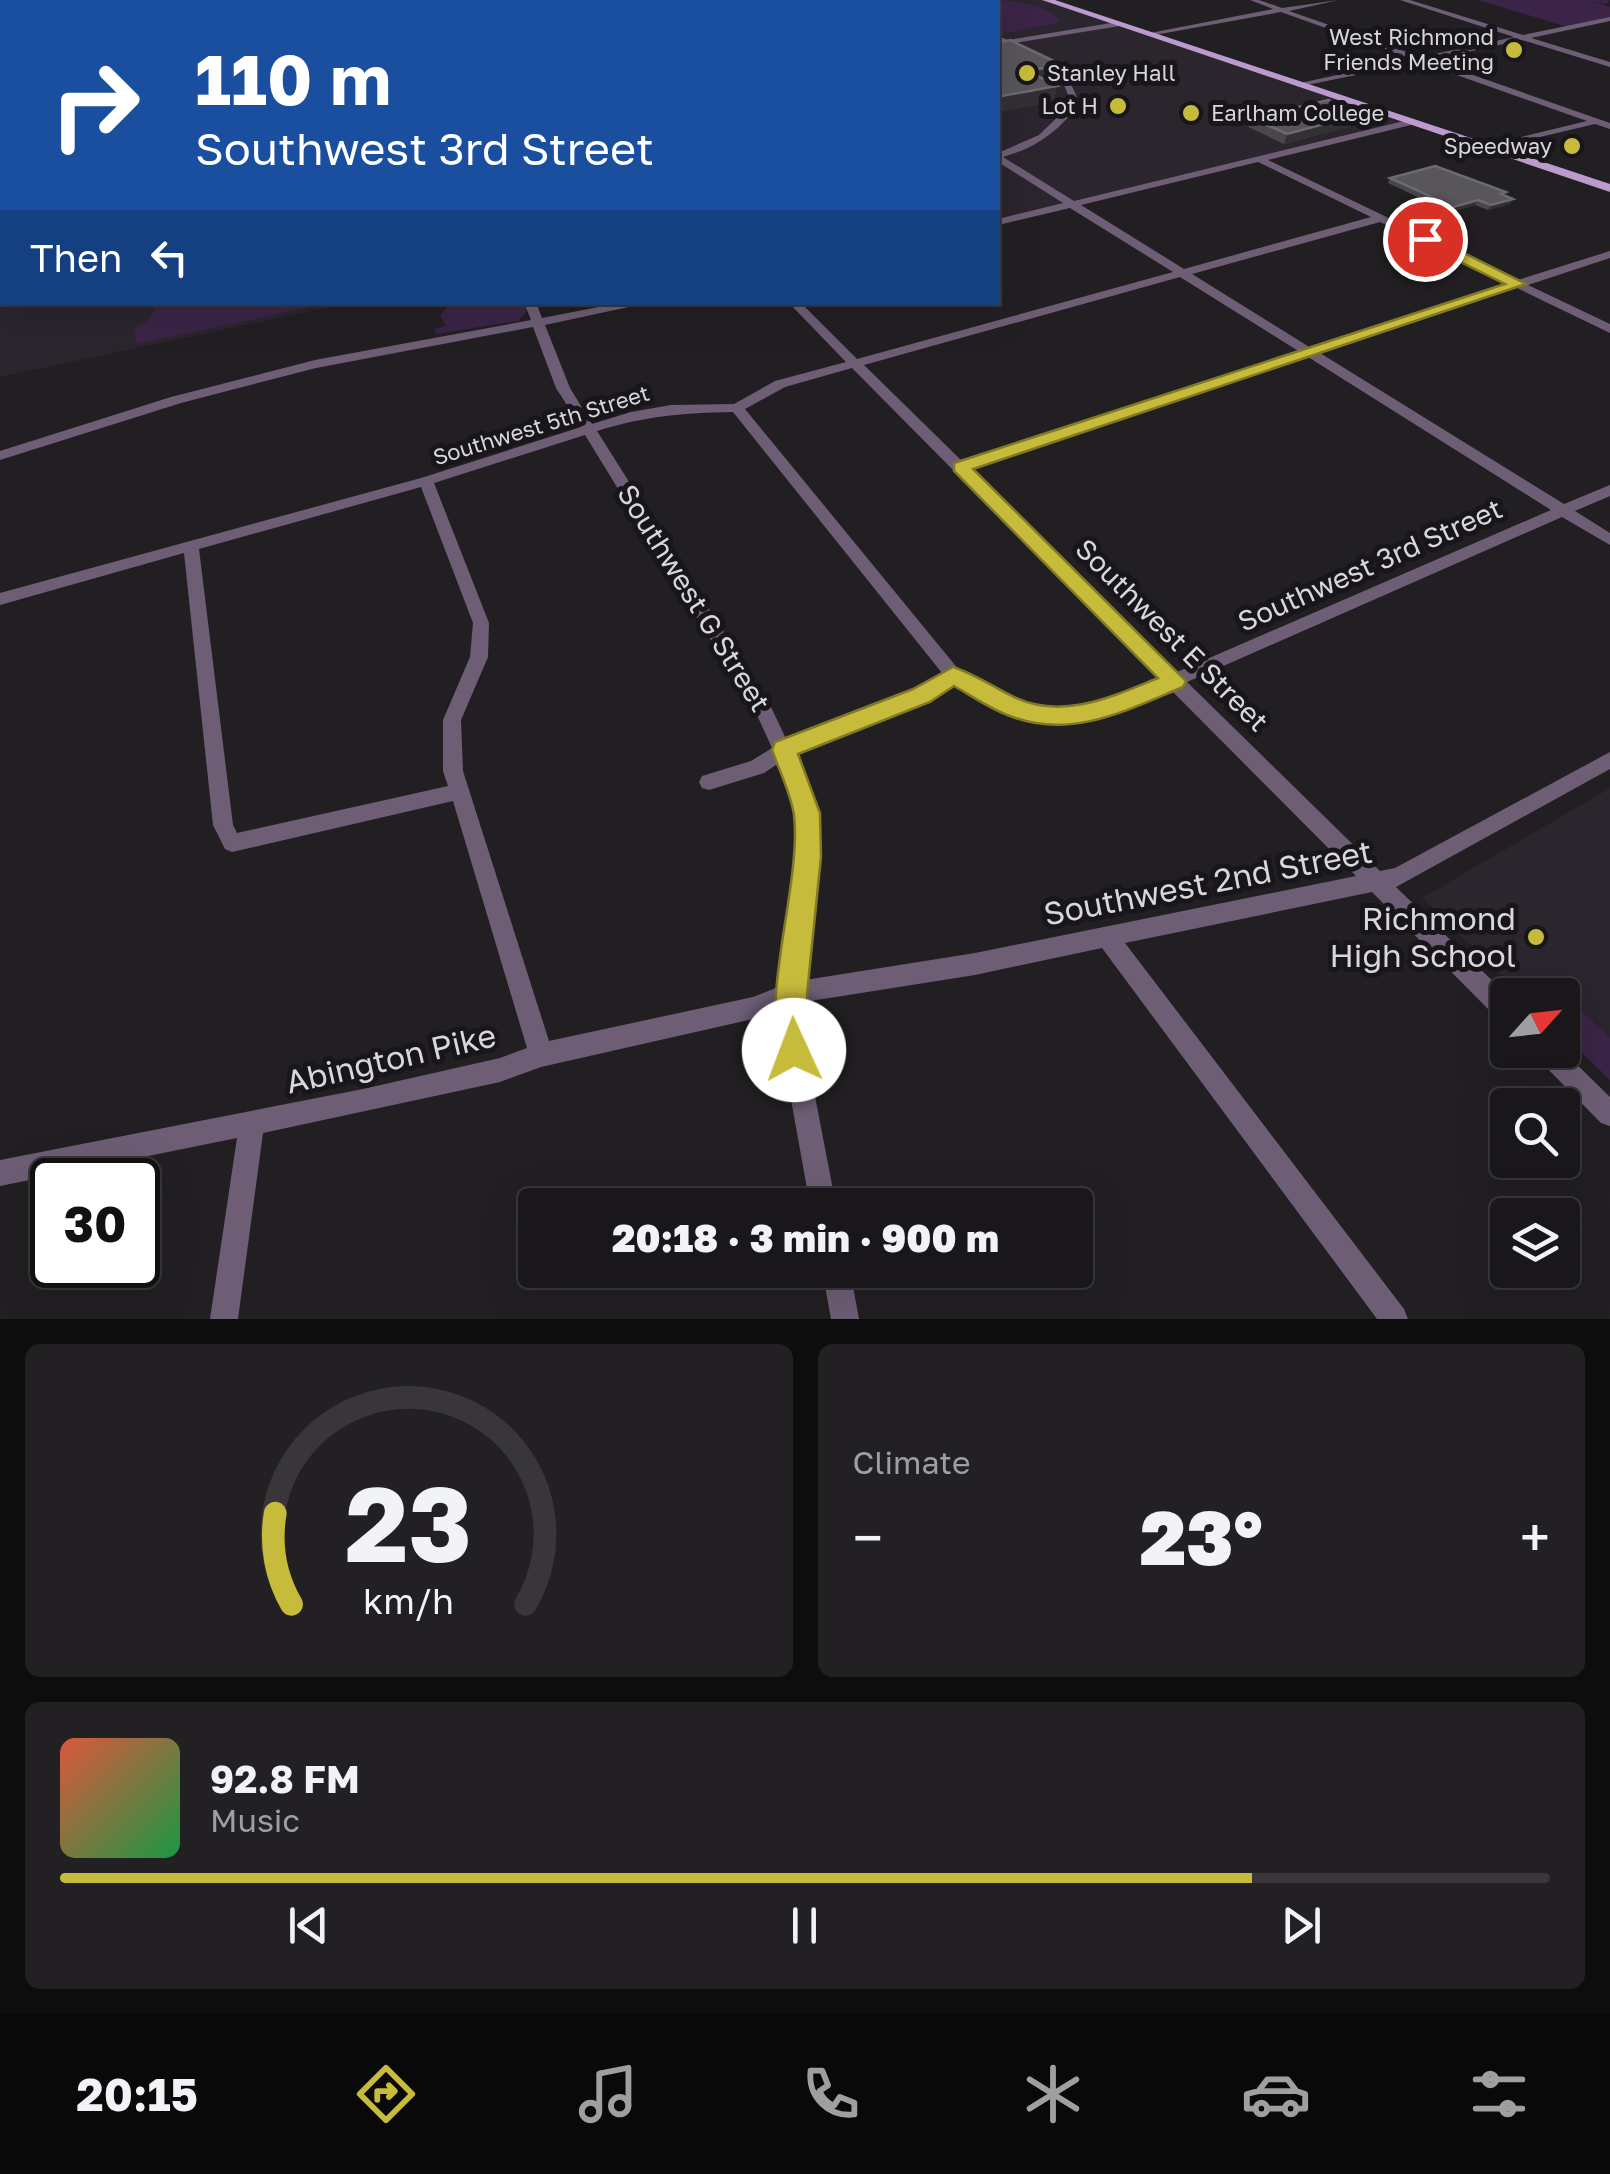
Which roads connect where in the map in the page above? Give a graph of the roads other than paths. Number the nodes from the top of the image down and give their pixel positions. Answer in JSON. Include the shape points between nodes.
{"nodes":[{"id":1,"x":1046,"y":0,"type":"edge"},
{"id":2,"x":1253,"y":0,"type":"edge"},
{"id":3,"x":1336,"y":0,"type":"edge"},
{"id":4,"x":1403,"y":0,"type":"edge"},
{"id":5,"x":1281,"y":10,"type":"junction"},
{"id":6,"x":1610,"y":19,"type":"edge"},
{"id":7,"x":1117,"y":24,"type":"junction"},
{"id":8,"x":1149,"y":34,"type":"junction"},
{"id":9,"x":1522,"y":38,"type":"junction"},
{"id":10,"x":1001,"y":41,"type":"edge"},
{"id":11,"x":1421,"y":59,"type":"junction"},
{"id":12,"x":1610,"y":65,"type":"edge"},
{"id":13,"x":1300,"y":84,"type":"junction"},
{"id":14,"x":1596,"y":121,"type":"junction"},
{"id":15,"x":1412,"y":122,"type":"junction"},
{"id":16,"x":1610,"y":126,"type":"edge"},
{"id":17,"x":1487,"y":148,"type":"junction"},
{"id":18,"x":1000,"y":156,"type":"edge"},
{"id":19,"x":1000,"y":158,"type":"edge"},
{"id":20,"x":1259,"y":159,"type":"junction"},
{"id":21,"x":1606,"y":185,"type":"edge"},
{"id":22,"x":1069,"y":204,"type":"junction"},
{"id":23,"x":1381,"y":218,"type":"junction"},
{"id":24,"x":1000,"y":221,"type":"edge"},
{"id":25,"x":1610,"y":254,"type":"edge"},
{"id":26,"x":1179,"y":274,"type":"junction"},
{"id":27,"x":1518,"y":284,"type":"junction"},
{"id":28,"x":531,"y":305,"type":"edge"},
{"id":29,"x":630,"y":305,"type":"edge"},
{"id":30,"x":796,"y":305,"type":"edge"},
{"id":31,"x":538,"y":321,"type":"junction"},
{"id":32,"x":1610,"y":329,"type":"edge"},
{"id":33,"x":1309,"y":353,"type":"junction"},
{"id":34,"x":855,"y":363,"type":"junction"},
{"id":35,"x":738,"y":408,"type":"junction"},
{"id":36,"x":590,"y":430,"type":"junction"},
{"id":37,"x":0,"y":456,"type":"edge"},
{"id":38,"x":961,"y":467,"type":"junction"},
{"id":39,"x":426,"y":480,"type":"junction"},
{"id":40,"x":1610,"y":490,"type":"edge"},
{"id":41,"x":1564,"y":510,"type":"junction"},
{"id":42,"x":1610,"y":540,"type":"edge"},
{"id":43,"x":191,"y":546,"type":"junction"},
{"id":44,"x":0,"y":599,"type":"edge"},
{"id":45,"x":953,"y":676,"type":"junction"},
{"id":46,"x":1175,"y":681,"type":"junction"},
{"id":47,"x":784,"y":750,"type":"junction"},
{"id":48,"x":1610,"y":760,"type":"edge"},
{"id":49,"x":709,"y":782,"type":"dead end"},
{"id":50,"x":458,"y":792,"type":"junction"},
{"id":51,"x":1377,"y":882,"type":"junction"},
{"id":52,"x":1106,"y":936,"type":"junction"},
{"id":53,"x":792,"y":994,"type":"junction"},
{"id":54,"x":1490,"y":995,"type":"edge"},
{"id":55,"x":540,"y":1055,"type":"junction"},
{"id":56,"x":1563,"y":1068,"type":"edge"},
{"id":57,"x":1610,"y":1114,"type":"edge"},
{"id":58,"x":252,"y":1124,"type":"junction"},
{"id":59,"x":0,"y":1173,"type":"edge"},
{"id":60,"x":821,"y":1188,"type":"edge"},
{"id":61,"x":839,"y":1288,"type":"edge"},
{"id":62,"x":224,"y":1319,"type":"edge"},
{"id":63,"x":845,"y":1319,"type":"edge"},
{"id":64,"x":1394,"y":1319,"type":"edge"}],
"edges":[{"from":1,"to":7,"type":"main road"},
{"from":2,"to":5,"type":"street"},
{"from":3,"to":5,"type":"street"},
{"from":4,"to":9,"type":"street"},
{"from":5,"to":8,"type":"street"},
{"from":5,"to":11,"type":"street"},
{"from":6,"to":9,"type":"street"},
{"from":7,"to":8,"type":"main road"},
{"from":7,"to":10,"type":"street"},
{"from":8,"to":13,"type":"main road"},
{"from":9,"to":11,"type":"street"},
{"from":9,"to":12,"type":"street"},
{"from":10,"to":18,"type":"street","via":[[1066,73],[1075,104],[1044,138]]},
{"from":11,"to":13,"type":"street"},
{"from":11,"to":14,"type":"street"},
{"from":13,"to":15,"type":"main road"},
{"from":14,"to":16,"type":"street"},
{"from":14,"to":17,"type":"street"},
{"from":15,"to":17,"type":"main road"},
{"from":15,"to":20,"type":"street"},
{"from":17,"to":21,"type":"main road"},
{"from":19,"to":22,"type":"street"},
{"from":20,"to":22,"type":"street"},
{"from":20,"to":23,"type":"street"},
{"from":22,"to":24,"type":"street"},
{"from":22,"to":26,"type":"street"},
{"from":23,"to":26,"type":"street","name":"Southwest 5th Street"},
{"from":23,"to":27,"type":"street"},
{"from":25,"to":27,"type":"street"},
{"from":26,"to":33,"type":"street"},
{"from":26,"to":34,"type":"street","name":"Southwest 5th Street"},
{"from":27,"to":32,"type":"street"},
{"from":27,"to":33,"type":"street"},
{"from":28,"to":31,"type":"street","name":"Southwest G Street"},
{"from":29,"to":31,"type":"street"},
{"from":30,"to":34,"type":"street","name":"Southwest E Street"},
{"from":31,"to":36,"type":"street","name":"Southwest G Street","via":[[554,371]]},
{"from":31,"to":37,"type":"street","via":[[266,376]]},
{"from":33,"to":38,"type":"street"},
{"from":33,"to":41,"type":"street"},
{"from":34,"to":35,"type":"street","name":"Southwest 5th Street","via":[[780,384]]},
{"from":34,"to":38,"type":"street","name":"Southwest E Street"},
{"from":35,"to":36,"type":"street","name":"Southwest 5th Street","via":[[659,410]]},
{"from":35,"to":45,"type":"street"},
{"from":36,"to":39,"type":"street","name":"Southwest 5th Street"},
{"from":36,"to":47,"type":"street","name":"Southwest G Street"},
{"from":38,"to":46,"type":"street","name":"Southwest E Street"},
{"from":39,"to":43,"type":"street","name":"Southwest 5th Street"},
{"from":39,"to":50,"type":"street","via":[[481,623],[479,657],[452,720]]},
{"from":40,"to":41,"type":"street","name":"Southwest 3rd Street"},
{"from":41,"to":42,"type":"street"},
{"from":41,"to":46,"type":"street","name":"Southwest 3rd Street"},
{"from":43,"to":44,"type":"street","name":"Southwest 5th Street"},
{"from":43,"to":50,"type":"street","via":[[223,825],[232,844]]},
{"from":45,"to":46,"type":"street","name":"Southwest 3rd Street","via":[[1016,709],[1060,716],[1093,714]]},
{"from":45,"to":47,"type":"street","via":[[921,696]]},
{"from":46,"to":51,"type":"street","name":"Southwest E Street"},
{"from":47,"to":49,"type":"street","via":[[757,767]]},
{"from":47,"to":53,"type":"street","name":"Southwest G Street","via":[[807,813]]},
{"from":48,"to":51,"type":"street","name":"Southwest 2nd Street","via":[[1399,878]]},
{"from":50,"to":55,"type":"street"},
{"from":51,"to":52,"type":"street","name":"Southwest 2nd Street"},
{"from":51,"to":54,"type":"street","name":"Southwest E Street"},
{"from":52,"to":53,"type":"street","name":"Southwest 2nd Street"},
{"from":52,"to":64,"type":"street"},
{"from":53,"to":55,"type":"street","name":"Abington Pike"},
{"from":53,"to":60,"type":"street","name":"Southwest G Street","via":[[794,1050]]},
{"from":55,"to":58,"type":"street","name":"Abington Pike","via":[[500,1070]]},
{"from":56,"to":57,"type":"street"},
{"from":58,"to":59,"type":"street","name":"Abington Pike"},
{"from":58,"to":62,"type":"street"},
{"from":61,"to":63,"type":"street"}]}
